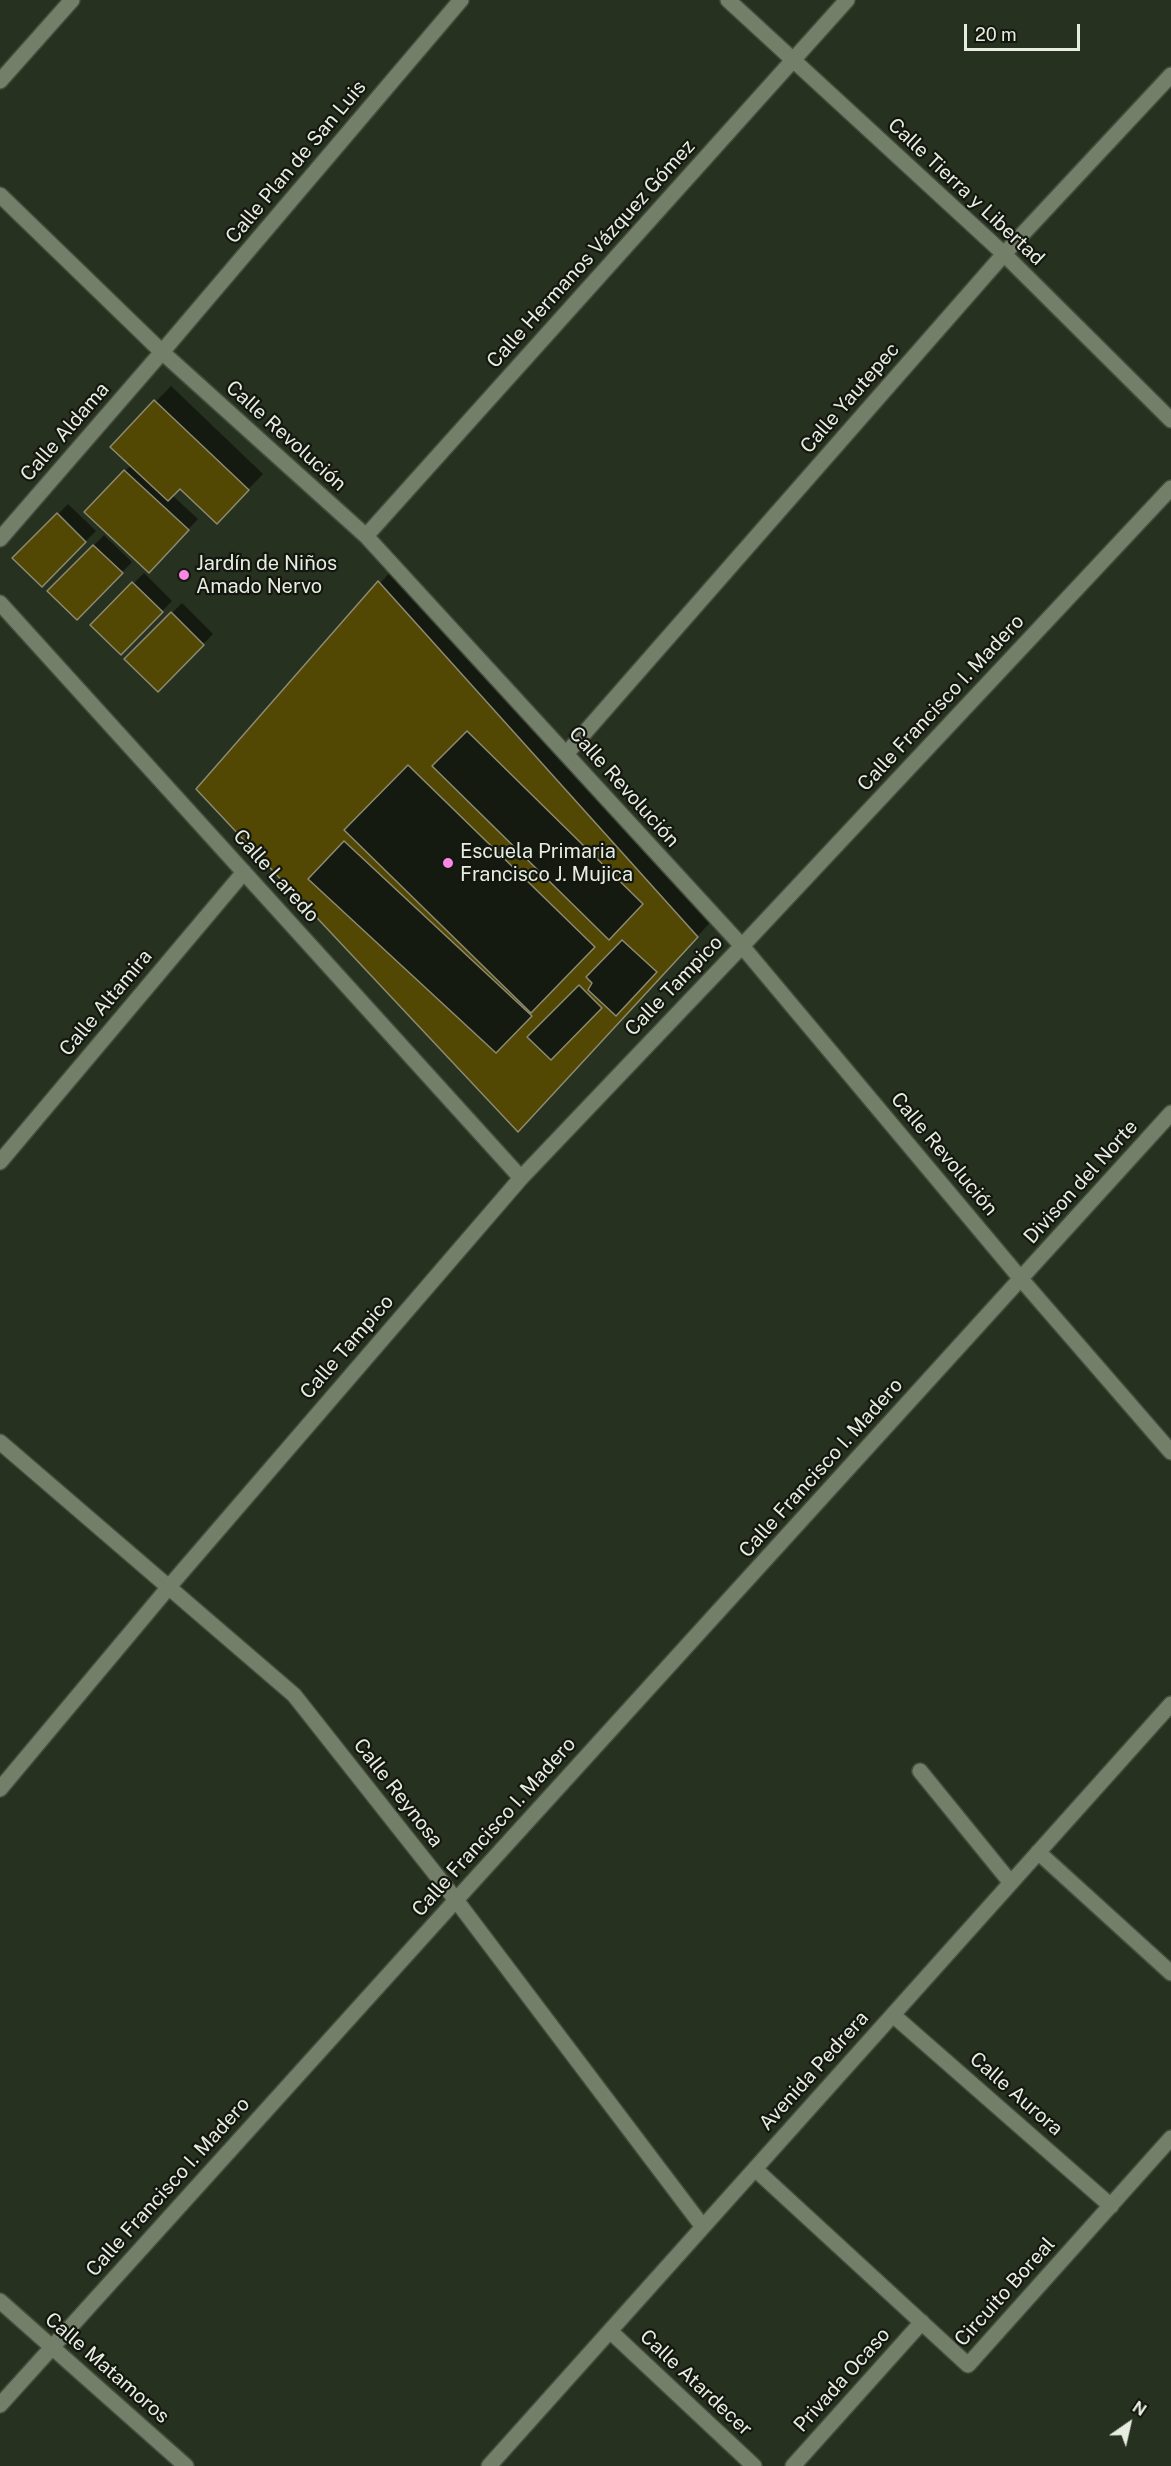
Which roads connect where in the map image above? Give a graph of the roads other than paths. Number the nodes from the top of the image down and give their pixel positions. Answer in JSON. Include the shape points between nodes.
{"nodes":[{"id":1,"x":72,"y":0,"type":"edge"},
{"id":2,"x":461,"y":0,"type":"edge"},
{"id":3,"x":728,"y":0,"type":"edge"},
{"id":4,"x":847,"y":0,"type":"edge"},
{"id":5,"x":792,"y":61,"type":"junction"},
{"id":6,"x":1171,"y":75,"type":"edge"},
{"id":7,"x":0,"y":81,"type":"edge"},
{"id":8,"x":0,"y":195,"type":"edge"},
{"id":9,"x":1004,"y":254,"type":"junction"},
{"id":10,"x":162,"y":352,"type":"junction"},
{"id":11,"x":1171,"y":420,"type":"edge"},
{"id":12,"x":1171,"y":488,"type":"edge"},
{"id":13,"x":366,"y":536,"type":"junction"},
{"id":14,"x":0,"y":538,"type":"edge"},
{"id":15,"x":0,"y":603,"type":"edge"},
{"id":16,"x":566,"y":754,"type":"junction"},
{"id":17,"x":244,"y":872,"type":"junction"},
{"id":18,"x":742,"y":946,"type":"junction"},
{"id":19,"x":1171,"y":1113,"type":"edge"},
{"id":20,"x":0,"y":1162,"type":"edge"},
{"id":21,"x":521,"y":1178,"type":"junction"},
{"id":22,"x":1022,"y":1279,"type":"junction"},
{"id":23,"x":0,"y":1442,"type":"edge"},
{"id":24,"x":1171,"y":1452,"type":"edge"},
{"id":25,"x":168,"y":1588,"type":"junction"},
{"id":26,"x":1171,"y":1704,"type":"edge"},
{"id":27,"x":920,"y":1771,"type":"dead end"},
{"id":28,"x":0,"y":1789,"type":"edge"},
{"id":29,"x":1038,"y":1852,"type":"junction"},
{"id":30,"x":1011,"y":1883,"type":"junction"},
{"id":31,"x":456,"y":1900,"type":"junction"},
{"id":32,"x":1171,"y":1973,"type":"edge"},
{"id":33,"x":893,"y":2015,"type":"junction"},
{"id":34,"x":1171,"y":2138,"type":"edge"},
{"id":35,"x":755,"y":2169,"type":"junction"},
{"id":36,"x":1111,"y":2206,"type":"junction"},
{"id":37,"x":703,"y":2227,"type":"junction"},
{"id":38,"x":0,"y":2301,"type":"edge"},
{"id":39,"x":922,"y":2322,"type":"junction"},
{"id":40,"x":610,"y":2331,"type":"junction"},
{"id":41,"x":52,"y":2347,"type":"junction"},
{"id":42,"x":0,"y":2405,"type":"edge"},
{"id":43,"x":186,"y":2466,"type":"edge"},
{"id":44,"x":489,"y":2466,"type":"edge"},
{"id":45,"x":754,"y":2466,"type":"edge"},
{"id":46,"x":793,"y":2466,"type":"edge"}],
"edges":[{"from":1,"to":7,"type":"street"},
{"from":2,"to":10,"type":"street","name":"Calle Plan de San Luis"},
{"from":3,"to":5,"type":"street","name":"Calle Tierra y Libertad"},
{"from":4,"to":5,"type":"street","name":"Calle Hermanos Vázquez Gómez"},
{"from":5,"to":9,"type":"street","name":"Calle Tierra y Libertad"},
{"from":5,"to":13,"type":"street","name":"Calle Hermanos Vázquez Gómez"},
{"from":6,"to":9,"type":"street","name":"Calle Yautepec"},
{"from":8,"to":10,"type":"street","name":"Calle Revolución"},
{"from":9,"to":11,"type":"street","name":"Calle Tierra y Libertad"},
{"from":9,"to":16,"type":"street","name":"Calle Yautepec"},
{"from":10,"to":13,"type":"street","name":"Calle Revolución"},
{"from":10,"to":14,"type":"street","name":"Calle Aldama"},
{"from":12,"to":18,"type":"street","name":"Calle Francisco I. Madero"},
{"from":13,"to":16,"type":"street","name":"Calle Revolución"},
{"from":15,"to":17,"type":"street","name":"Calle Laredo"},
{"from":16,"to":18,"type":"street","name":"Calle Revolución"},
{"from":17,"to":20,"type":"street","name":"Calle Altamira"},
{"from":17,"to":21,"type":"street","name":"Calle Laredo"},
{"from":18,"to":21,"type":"street","name":"Calle Tampico"},
{"from":18,"to":22,"type":"street","name":"Calle Revolución"},
{"from":19,"to":22,"type":"street","name":"Divison del Norte"},
{"from":21,"to":25,"type":"street","name":"Calle Tampico"},
{"from":22,"to":24,"type":"street","name":"Calle Revolución"},
{"from":22,"to":31,"type":"street","name":"Calle Francisco I. Madero"},
{"from":23,"to":25,"type":"street","name":"Calle Reynosa"},
{"from":25,"to":28,"type":"street","name":"Calle Tampico"},
{"from":25,"to":31,"type":"street","name":"Calle Reynosa","via":[[294,1695]]},
{"from":26,"to":29,"type":"street","name":"Avenida Pedrera"},
{"from":27,"to":30,"type":"street"},
{"from":29,"to":30,"type":"street","name":"Avenida Pedrera"},
{"from":29,"to":32,"type":"street"},
{"from":30,"to":33,"type":"street","name":"Avenida Pedrera"},
{"from":31,"to":37,"type":"street","name":"Calle Reynosa"},
{"from":31,"to":41,"type":"street","name":"Calle Francisco I. Madero"},
{"from":33,"to":35,"type":"street","name":"Avenida Pedrera"},
{"from":33,"to":36,"type":"street","name":"Calle Aurora"},
{"from":34,"to":36,"type":"street","name":"Circuito Boreal"},
{"from":35,"to":37,"type":"street","name":"Avenida Pedrera"},
{"from":35,"to":39,"type":"street","name":"Circuito Boreal"},
{"from":36,"to":39,"type":"street","name":"Circuito Boreal","via":[[969,2366]]},
{"from":37,"to":40,"type":"street","name":"Avenida Pedrera"},
{"from":38,"to":41,"type":"street","name":"Calle Matamoros"},
{"from":39,"to":46,"type":"street","name":"Privada Ocaso"},
{"from":40,"to":44,"type":"street","name":"Avenida Pedrera"},
{"from":40,"to":45,"type":"street","name":"Calle Atardecer"},
{"from":41,"to":42,"type":"street","name":"Calle Francisco I. Madero"},
{"from":41,"to":43,"type":"street","name":"Calle Matamoros"}]}
